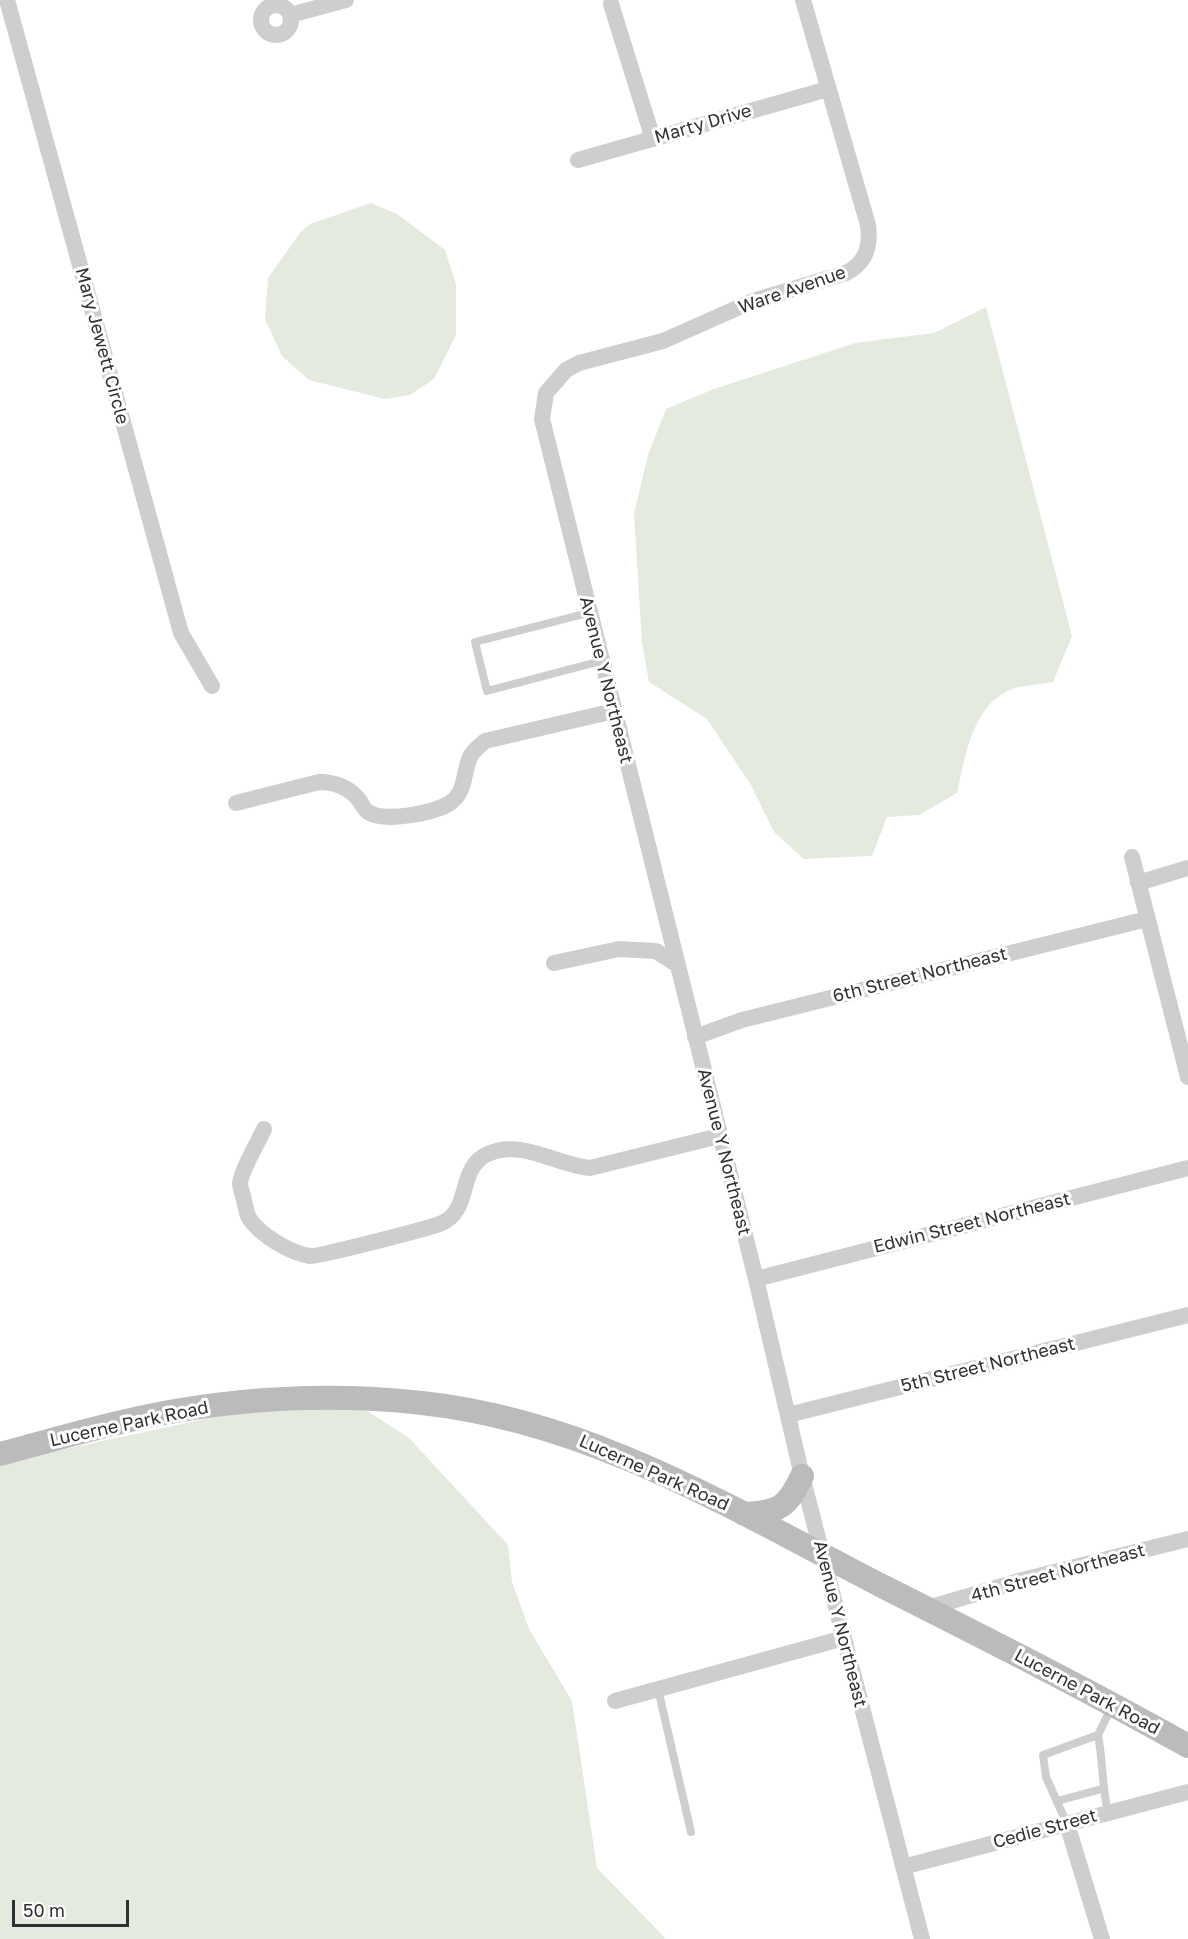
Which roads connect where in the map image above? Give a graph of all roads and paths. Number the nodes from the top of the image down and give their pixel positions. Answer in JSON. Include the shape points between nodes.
{"nodes":[{"id":1,"x":7,"y":0,"type":"edge"},
{"id":2,"x":346,"y":0,"type":"edge"},
{"id":3,"x":803,"y":0,"type":"edge"},
{"id":4,"x":611,"y":4,"type":"dead end"},
{"id":5,"x":290,"y":15,"type":"dead end"},
{"id":6,"x":828,"y":89,"type":"junction"},
{"id":7,"x":653,"y":139,"type":"junction"},
{"id":8,"x":578,"y":160,"type":"dead end"},
{"id":9,"x":566,"y":370,"type":"joint"},
{"id":10,"x":588,"y":613,"type":"junction"},
{"id":11,"x":601,"y":661,"type":"junction"},
{"id":12,"x":212,"y":686,"type":"dead end"},
{"id":13,"x":614,"y":711,"type":"junction"},
{"id":14,"x":236,"y":802,"type":"dead end"},
{"id":15,"x":1132,"y":857,"type":"dead end"},
{"id":16,"x":1188,"y":868,"type":"edge"},
{"id":17,"x":1138,"y":882,"type":"junction"},
{"id":18,"x":1147,"y":919,"type":"junction"},
{"id":19,"x":554,"y":963,"type":"dead end"},
{"id":20,"x":676,"y":964,"type":"junction"},
{"id":21,"x":695,"y":1037,"type":"junction"},
{"id":22,"x":1188,"y":1077,"type":"edge"},
{"id":23,"x":264,"y":1129,"type":"dead end"},
{"id":24,"x":719,"y":1136,"type":"junction"},
{"id":25,"x":1188,"y":1168,"type":"edge"},
{"id":26,"x":756,"y":1279,"type":"junction"},
{"id":27,"x":1188,"y":1315,"type":"edge"},
{"id":28,"x":788,"y":1414,"type":"junction"},
{"id":29,"x":0,"y":1454,"type":"edge"},
{"id":30,"x":802,"y":1476,"type":"junction"},
{"id":31,"x":744,"y":1514,"type":"junction"},
{"id":32,"x":1188,"y":1539,"type":"edge"},
{"id":33,"x":822,"y":1553,"type":"junction"},
{"id":34,"x":928,"y":1608,"type":"junction"},
{"id":35,"x":844,"y":1638,"type":"junction"},
{"id":36,"x":657,"y":1689,"type":"junction"},
{"id":37,"x":615,"y":1701,"type":"dead end"},
{"id":38,"x":1112,"y":1706,"type":"junction"},
{"id":39,"x":1098,"y":1735,"type":"junction"},
{"id":40,"x":1188,"y":1746,"type":"edge"},
{"id":41,"x":1102,"y":1790,"type":"junction"},
{"id":42,"x":1188,"y":1792,"type":"edge"},
{"id":43,"x":1057,"y":1801,"type":"junction"},
{"id":44,"x":1108,"y":1813,"type":"junction"},
{"id":45,"x":1067,"y":1824,"type":"junction"},
{"id":46,"x":690,"y":1832,"type":"dead end"},
{"id":47,"x":903,"y":1867,"type":"junction"},
{"id":48,"x":922,"y":1939,"type":"edge"},
{"id":49,"x":1102,"y":1939,"type":"edge"}],
"edges":[{"from":1,"to":12,"type":"street","name":"Mary Jewett Circle","via":[[181,633]]},
{"from":2,"to":5,"type":"street"},
{"from":3,"to":6,"type":"street","name":"Ware Avenue"},
{"from":4,"to":7,"type":"street"},
{"from":6,"to":7,"type":"street","name":"Marty Drive"},
{"from":6,"to":9,"type":"street","name":"Ware Avenue","via":[[870,237],[867,254],[855,268],[753,301],[663,341]]},
{"from":7,"to":8,"type":"street","name":"Marty Drive"},
{"from":9,"to":10,"type":"street","name":"Avenue Y Northeast","via":[[546,393],[542,418]]},
{"from":10,"to":11,"type":"street","name":"Avenue Y Northeast"},
{"from":10,"to":11,"type":"lane","via":[[475,642],[487,691]]},
{"from":11,"to":13,"type":"street","name":"Avenue Y Northeast"},
{"from":13,"to":14,"type":"street","via":[[485,741],[472,753],[460,793],[448,804],[420,813],[378,816],[368,812],[346,788],[332,782]]},
{"from":13,"to":20,"type":"street","name":"Avenue Y Northeast"},
{"from":15,"to":17,"type":"street"},
{"from":16,"to":17,"type":"street"},
{"from":17,"to":18,"type":"street"},
{"from":18,"to":21,"type":"street","name":"6th Street Northeast","via":[[742,1020]]},
{"from":18,"to":22,"type":"street"},
{"from":19,"to":20,"type":"street","via":[[619,949],[656,951]]},
{"from":20,"to":21,"type":"street","name":"Avenue Y Northeast"},
{"from":21,"to":24,"type":"street","name":"Avenue Y Northeast"},
{"from":23,"to":24,"type":"street","via":[[240,1184],[248,1216],[273,1238],[311,1256],[441,1223],[461,1207],[473,1163],[495,1152],[514,1148],[590,1168]]},
{"from":24,"to":26,"type":"street","name":"Avenue Y Northeast"},
{"from":25,"to":26,"type":"street","name":"Edwin Street Northeast"},
{"from":26,"to":28,"type":"street","name":"Avenue Y Northeast"},
{"from":27,"to":28,"type":"street","name":"5th Street Northeast"},
{"from":28,"to":30,"type":"street","name":"Avenue Y Northeast"},
{"from":29,"to":31,"type":"main road","name":"Lucerne Park Road","via":[[147,1416],[209,1406],[308,1398],[423,1403],[482,1413],[581,1439],[639,1462]]},
{"from":30,"to":31,"type":"main road","via":[[788,1501],[778,1509]]},
{"from":30,"to":33,"type":"street","name":"Avenue Y Northeast"},
{"from":31,"to":33,"type":"main road","name":"Lucerne Park Road"},
{"from":32,"to":34,"type":"street","name":"4th Street Northeast"},
{"from":33,"to":34,"type":"main road","name":"Lucerne Park Road"},
{"from":33,"to":35,"type":"street","name":"Avenue Y Northeast"},
{"from":34,"to":38,"type":"main road","name":"Lucerne Park Road"},
{"from":35,"to":36,"type":"street"},
{"from":35,"to":47,"type":"street","name":"Avenue Y Northeast"},
{"from":36,"to":37,"type":"street"},
{"from":36,"to":46,"type":"lane"},
{"from":38,"to":39,"type":"lane"},
{"from":38,"to":40,"type":"main road","name":"Lucerne Park Road"},
{"from":39,"to":41,"type":"lane"},
{"from":39,"to":43,"type":"lane","via":[[1043,1755],[1046,1777]]},
{"from":41,"to":43,"type":"lane"},
{"from":41,"to":44,"type":"lane"},
{"from":42,"to":44,"type":"street","name":"Cedie Street"},
{"from":43,"to":45,"type":"lane"},
{"from":44,"to":45,"type":"street","name":"Cedie Street"},
{"from":45,"to":47,"type":"street","name":"Cedie Street"},
{"from":45,"to":49,"type":"street"},
{"from":47,"to":48,"type":"street","name":"Avenue Y Northeast"}]}
